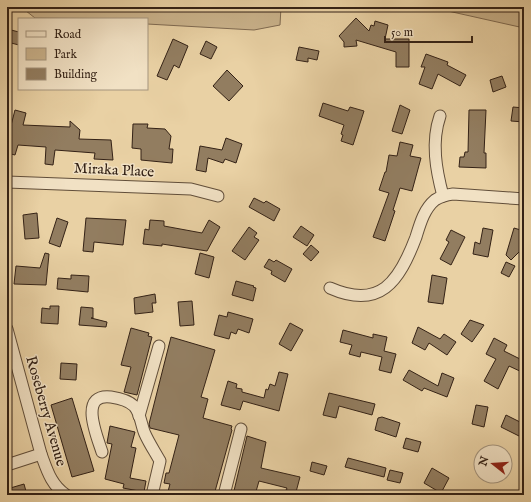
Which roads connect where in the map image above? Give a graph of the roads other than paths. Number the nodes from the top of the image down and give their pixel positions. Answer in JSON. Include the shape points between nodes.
{"nodes":[{"id":1,"x":440,"y":116,"type":"dead end"},
{"id":2,"x":7,"y":182,"type":"edge"},
{"id":3,"x":218,"y":196,"type":"dead end"},
{"id":4,"x":443,"y":196,"type":"junction"},
{"id":5,"x":524,"y":199,"type":"edge"},
{"id":6,"x":330,"y":288,"type":"dead end"},
{"id":7,"x":7,"y":329,"type":"edge"},
{"id":8,"x":159,"y":346,"type":"dead end"},
{"id":9,"x":139,"y":416,"type":"junction"},
{"id":10,"x":240,"y":429,"type":"dead end"},
{"id":11,"x":102,"y":452,"type":"dead end"},
{"id":12,"x":41,"y":454,"type":"junction"},
{"id":13,"x":7,"y":465,"type":"edge"},
{"id":14,"x":66,"y":495,"type":"edge"},
{"id":15,"x":152,"y":495,"type":"edge"},
{"id":16,"x":224,"y":495,"type":"edge"}],
"edges":[{"from":1,"to":4,"type":"street","via":[[435,149],[437,174]]},
{"from":2,"to":3,"type":"street","name":"Miraka Place","via":[[191,189]]},
{"from":4,"to":5,"type":"street","via":[[453,194]]},
{"from":4,"to":6,"type":"street","via":[[435,200],[425,212],[408,259],[394,280],[378,292],[361,297],[346,295]]},
{"from":7,"to":12,"type":"street","name":"Roseberry Avenue"},
{"from":8,"to":9,"type":"street"},
{"from":9,"to":11,"type":"street","via":[[133,405],[119,399],[100,398],[94,402],[91,410]]},
{"from":9,"to":15,"type":"street","via":[[145,435],[160,461]]},
{"from":10,"to":16,"type":"street"},
{"from":12,"to":13,"type":"street"},
{"from":12,"to":14,"type":"street","name":"Roseberry Avenue","via":[[56,489]]}]}
